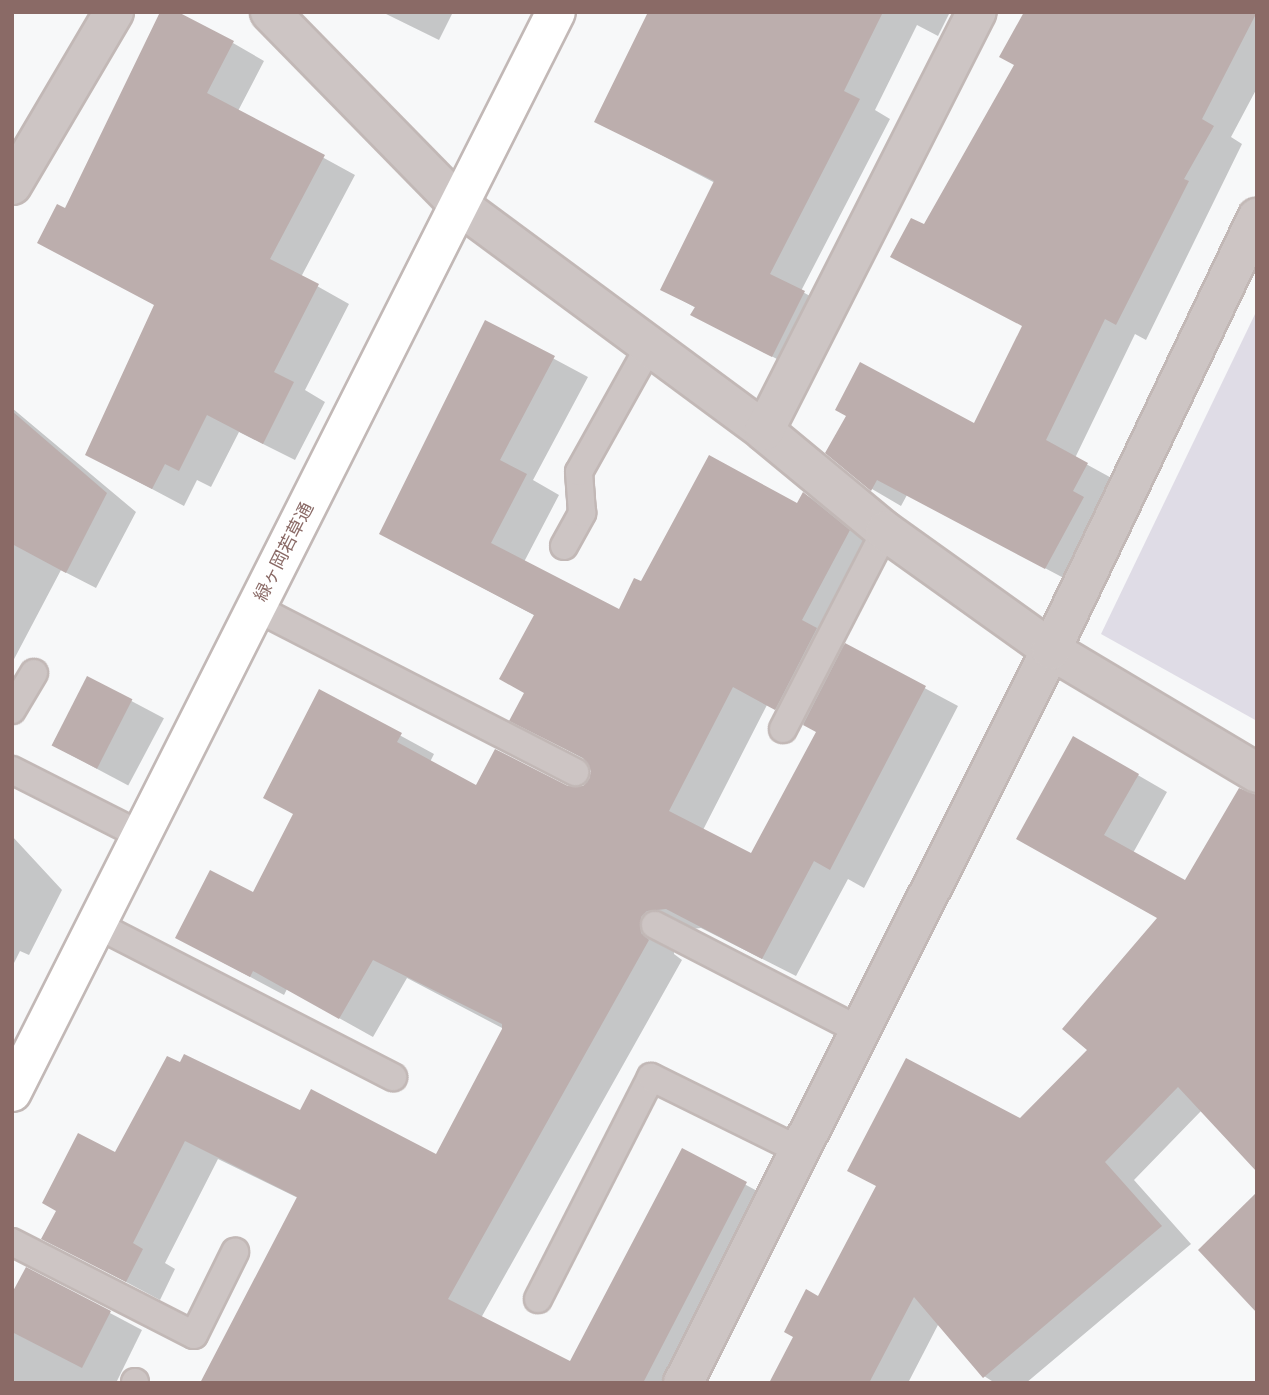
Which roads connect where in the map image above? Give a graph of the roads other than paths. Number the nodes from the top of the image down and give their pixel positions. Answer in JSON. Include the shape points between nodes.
{"nodes":[{"id":1,"x":114,"y":12,"type":"edge"},
{"id":2,"x":270,"y":12,"type":"edge"},
{"id":3,"x":555,"y":12,"type":"edge"},
{"id":4,"x":976,"y":12,"type":"edge"},
{"id":5,"x":18,"y":162,"type":"edge"},
{"id":6,"x":459,"y":205,"type":"junction"},
{"id":7,"x":1257,"y":218,"type":"edge"},
{"id":8,"x":1246,"y":264,"type":"edge"},
{"id":9,"x":649,"y":347,"type":"junction"},
{"id":10,"x":764,"y":431,"type":"junction"},
{"id":11,"x":885,"y":531,"type":"junction"},
{"id":12,"x":564,"y":547,"type":"dead end"},
{"id":13,"x":256,"y":608,"type":"junction"},
{"id":14,"x":1051,"y":650,"type":"junction"},
{"id":15,"x":34,"y":673,"type":"dead end"},
{"id":16,"x":12,"y":710,"type":"edge"},
{"id":17,"x":783,"y":729,"type":"dead end"},
{"id":18,"x":12,"y":770,"type":"edge"},
{"id":19,"x":575,"y":772,"type":"dead end"},
{"id":20,"x":1257,"y":773,"type":"edge"},
{"id":21,"x":142,"y":836,"type":"junction"},
{"id":22,"x":97,"y":925,"type":"junction"},
{"id":23,"x":655,"y":925,"type":"dead end"},
{"id":24,"x":860,"y":1031,"type":"junction"},
{"id":25,"x":393,"y":1077,"type":"dead end"},
{"id":26,"x":12,"y":1092,"type":"edge"},
{"id":27,"x":799,"y":1150,"type":"junction"},
{"id":28,"x":12,"y":1242,"type":"edge"},
{"id":29,"x":235,"y":1252,"type":"dead end"},
{"id":30,"x":538,"y":1299,"type":"dead end"},
{"id":31,"x":683,"y":1383,"type":"edge"}],
"edges":[{"from":1,"to":5,"type":"street"},
{"from":2,"to":6,"type":"street"},
{"from":3,"to":6,"type":"street","name":"緑ヶ岡若草通"},
{"from":4,"to":10,"type":"street"},
{"from":6,"to":9,"type":"street"},
{"from":6,"to":13,"type":"street","name":"緑ヶ岡若草通"},
{"from":7,"to":8,"type":"street"},
{"from":8,"to":14,"type":"street"},
{"from":9,"to":10,"type":"street"},
{"from":9,"to":12,"type":"lane","via":[[579,472],[582,513]]},
{"from":10,"to":11,"type":"street"},
{"from":11,"to":14,"type":"street"},
{"from":11,"to":17,"type":"lane"},
{"from":13,"to":19,"type":"lane"},
{"from":13,"to":21,"type":"street","name":"緑ヶ岡若草通"},
{"from":14,"to":20,"type":"street"},
{"from":14,"to":24,"type":"street"},
{"from":15,"to":16,"type":"lane"},
{"from":18,"to":21,"type":"lane"},
{"from":21,"to":22,"type":"street","name":"緑ヶ岡若草通"},
{"from":22,"to":25,"type":"lane"},
{"from":22,"to":26,"type":"street","name":"緑ヶ岡若草通"},
{"from":23,"to":24,"type":"lane"},
{"from":24,"to":27,"type":"street"},
{"from":27,"to":30,"type":"lane","via":[[651,1077]]},
{"from":27,"to":31,"type":"street"},
{"from":28,"to":29,"type":"lane","via":[[194,1335]]}]}
